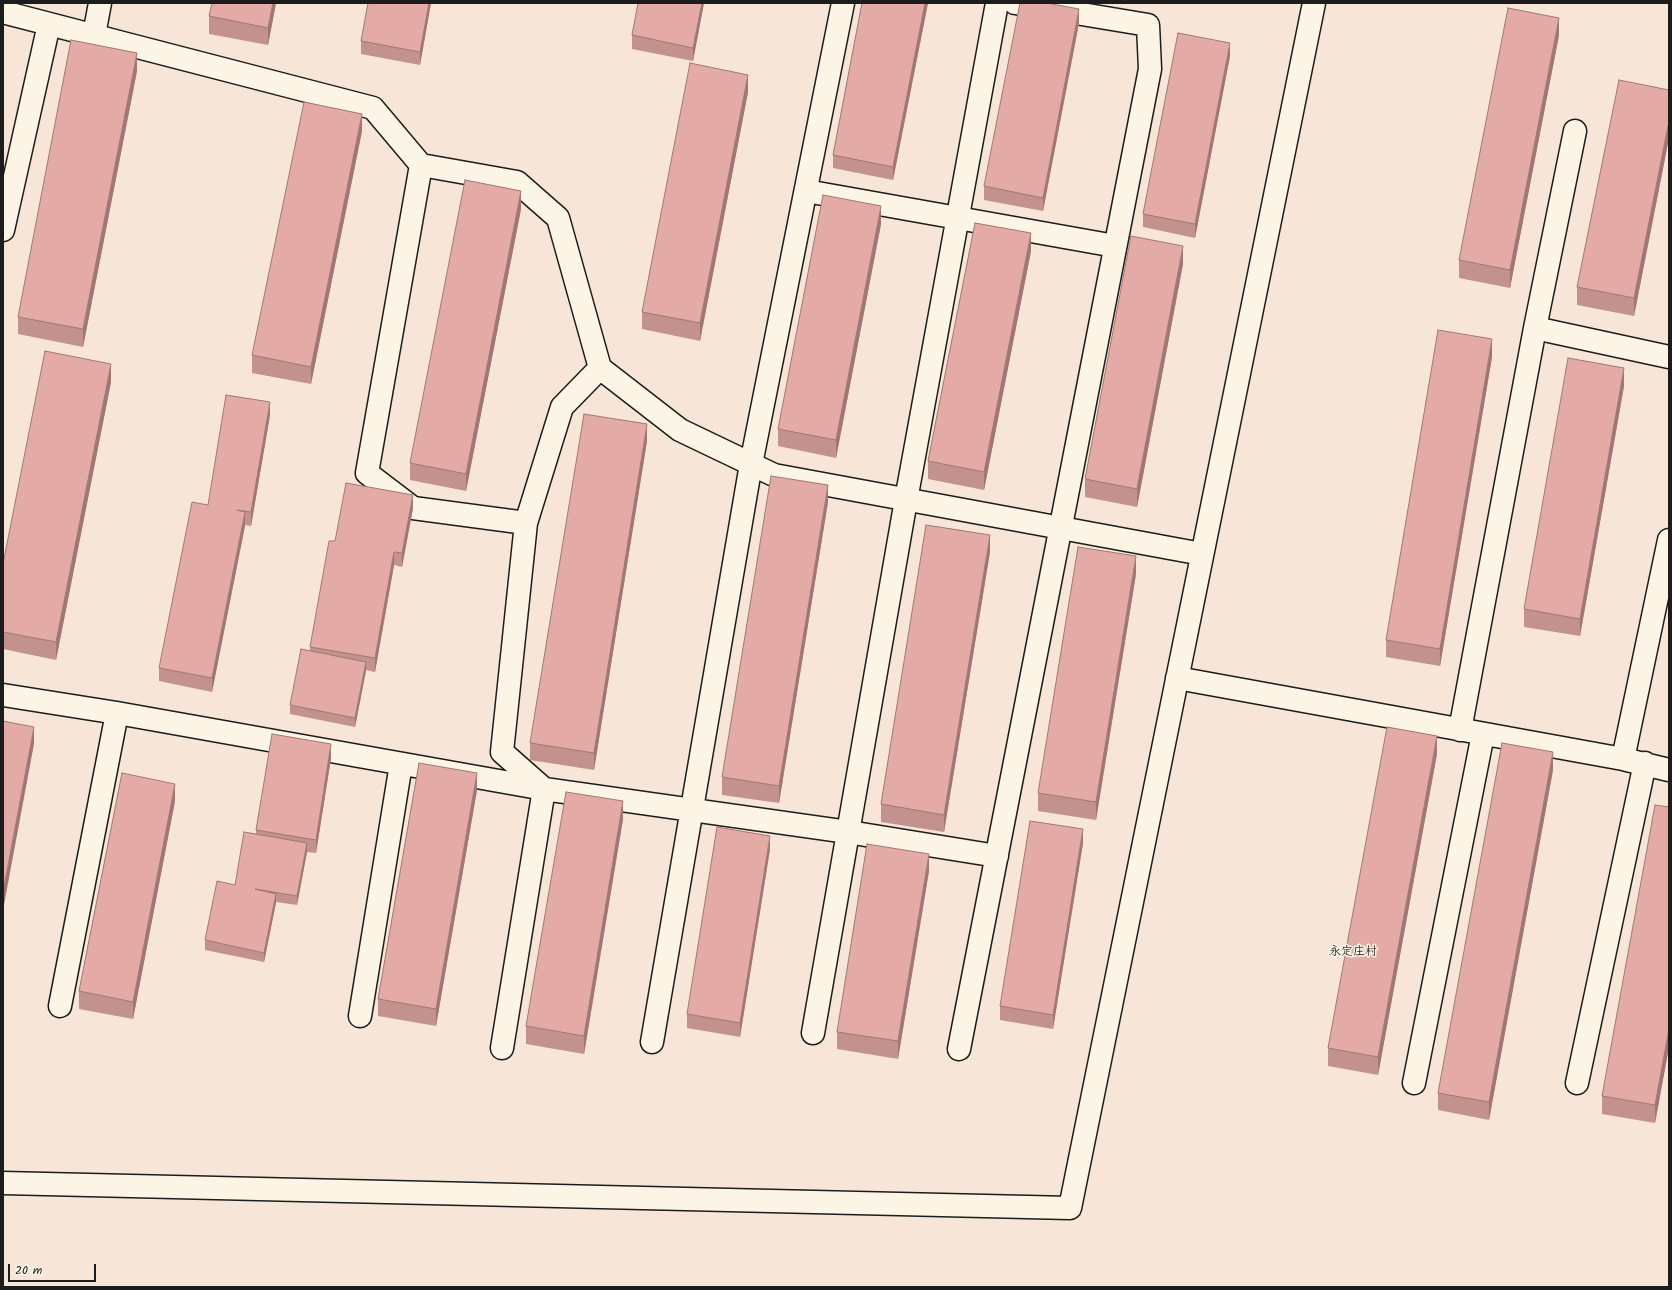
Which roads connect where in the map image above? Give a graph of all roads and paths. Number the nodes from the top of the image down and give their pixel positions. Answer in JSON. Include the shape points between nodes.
{"nodes":[{"id":1,"x":100,"y":3,"type":"edge"},
{"id":2,"x":843,"y":3,"type":"edge"},
{"id":3,"x":997,"y":3,"type":"edge"},
{"id":4,"x":1015,"y":3,"type":"edge"},
{"id":5,"x":1314,"y":3,"type":"edge"},
{"id":6,"x":3,"y":12,"type":"edge"},
{"id":7,"x":49,"y":24,"type":"junction"},
{"id":8,"x":94,"y":35,"type":"junction"},
{"id":9,"x":1575,"y":131,"type":"dead end"},
{"id":10,"x":421,"y":165,"type":"junction"},
{"id":11,"x":806,"y":191,"type":"junction"},
{"id":12,"x":958,"y":217,"type":"junction"},
{"id":13,"x":3,"y":230,"type":"edge"},
{"id":14,"x":1115,"y":246,"type":"junction"},
{"id":15,"x":1536,"y":328,"type":"junction"},
{"id":16,"x":1669,"y":357,"type":"edge"},
{"id":17,"x":600,"y":368,"type":"junction"},
{"id":18,"x":751,"y":464,"type":"junction"},
{"id":19,"x":906,"y":500,"type":"junction"},
{"id":20,"x":526,"y":523,"type":"junction"},
{"id":21,"x":1060,"y":528,"type":"junction"},
{"id":22,"x":1669,"y":540,"type":"edge"},
{"id":23,"x":1202,"y":554,"type":"junction"},
{"id":24,"x":1177,"y":678,"type":"junction"},
{"id":25,"x":3,"y":695,"type":"edge"},
{"id":26,"x":117,"y":713,"type":"junction"},
{"id":27,"x":1460,"y":730,"type":"junction"},
{"id":28,"x":1483,"y":734,"type":"junction"},
{"id":29,"x":1623,"y":759,"type":"junction"},
{"id":30,"x":1645,"y":763,"type":"junction"},
{"id":31,"x":402,"y":764,"type":"junction"},
{"id":32,"x":1669,"y":770,"type":"edge"},
{"id":33,"x":544,"y":789,"type":"junction"},
{"id":34,"x":692,"y":810,"type":"junction"},
{"id":35,"x":848,"y":832,"type":"junction"},
{"id":36,"x":997,"y":856,"type":"junction"},
{"id":37,"x":60,"y":1006,"type":"dead end"},
{"id":38,"x":360,"y":1016,"type":"dead end"},
{"id":39,"x":813,"y":1033,"type":"dead end"},
{"id":40,"x":652,"y":1042,"type":"dead end"},
{"id":41,"x":502,"y":1048,"type":"dead end"},
{"id":42,"x":959,"y":1049,"type":"dead end"},
{"id":43,"x":1414,"y":1083,"type":"dead end"},
{"id":44,"x":1577,"y":1083,"type":"dead end"},
{"id":45,"x":3,"y":1183,"type":"edge"}],
"edges":[{"from":1,"to":8,"type":"street"},
{"from":2,"to":11,"type":"street"},
{"from":3,"to":12,"type":"street"},
{"from":4,"to":14,"type":"street","via":[[1148,25],[1150,70]]},
{"from":5,"to":23,"type":"street"},
{"from":6,"to":7,"type":"street"},
{"from":7,"to":8,"type":"street"},
{"from":7,"to":13,"type":"street"},
{"from":8,"to":10,"type":"street","via":[[373,108]]},
{"from":9,"to":15,"type":"street"},
{"from":10,"to":17,"type":"street","via":[[517,182],[558,218]]},
{"from":10,"to":20,"type":"street","via":[[367,473],[413,508]]},
{"from":11,"to":12,"type":"street"},
{"from":11,"to":18,"type":"street"},
{"from":12,"to":14,"type":"street"},
{"from":12,"to":19,"type":"street"},
{"from":14,"to":21,"type":"street"},
{"from":15,"to":16,"type":"street"},
{"from":15,"to":27,"type":"street"},
{"from":17,"to":18,"type":"street","via":[[680,430]]},
{"from":17,"to":20,"type":"street","via":[[562,407]]},
{"from":18,"to":19,"type":"street","via":[[774,475]]},
{"from":18,"to":34,"type":"street"},
{"from":19,"to":21,"type":"street"},
{"from":19,"to":35,"type":"street"},
{"from":20,"to":33,"type":"street","via":[[502,752]]},
{"from":21,"to":23,"type":"street"},
{"from":21,"to":36,"type":"street"},
{"from":22,"to":29,"type":"street"},
{"from":23,"to":24,"type":"street"},
{"from":24,"to":27,"type":"street"},
{"from":24,"to":45,"type":"street","via":[[1070,1208]]},
{"from":25,"to":26,"type":"street"},
{"from":26,"to":31,"type":"street"},
{"from":26,"to":37,"type":"street"},
{"from":27,"to":28,"type":"street"},
{"from":28,"to":29,"type":"street"},
{"from":28,"to":43,"type":"street"},
{"from":29,"to":30,"type":"street"},
{"from":30,"to":32,"type":"street"},
{"from":30,"to":44,"type":"street"},
{"from":31,"to":33,"type":"street"},
{"from":31,"to":38,"type":"street"},
{"from":33,"to":34,"type":"street"},
{"from":33,"to":41,"type":"street"},
{"from":34,"to":35,"type":"street"},
{"from":34,"to":40,"type":"street"},
{"from":35,"to":36,"type":"street"},
{"from":35,"to":39,"type":"street"},
{"from":36,"to":42,"type":"street"}]}
